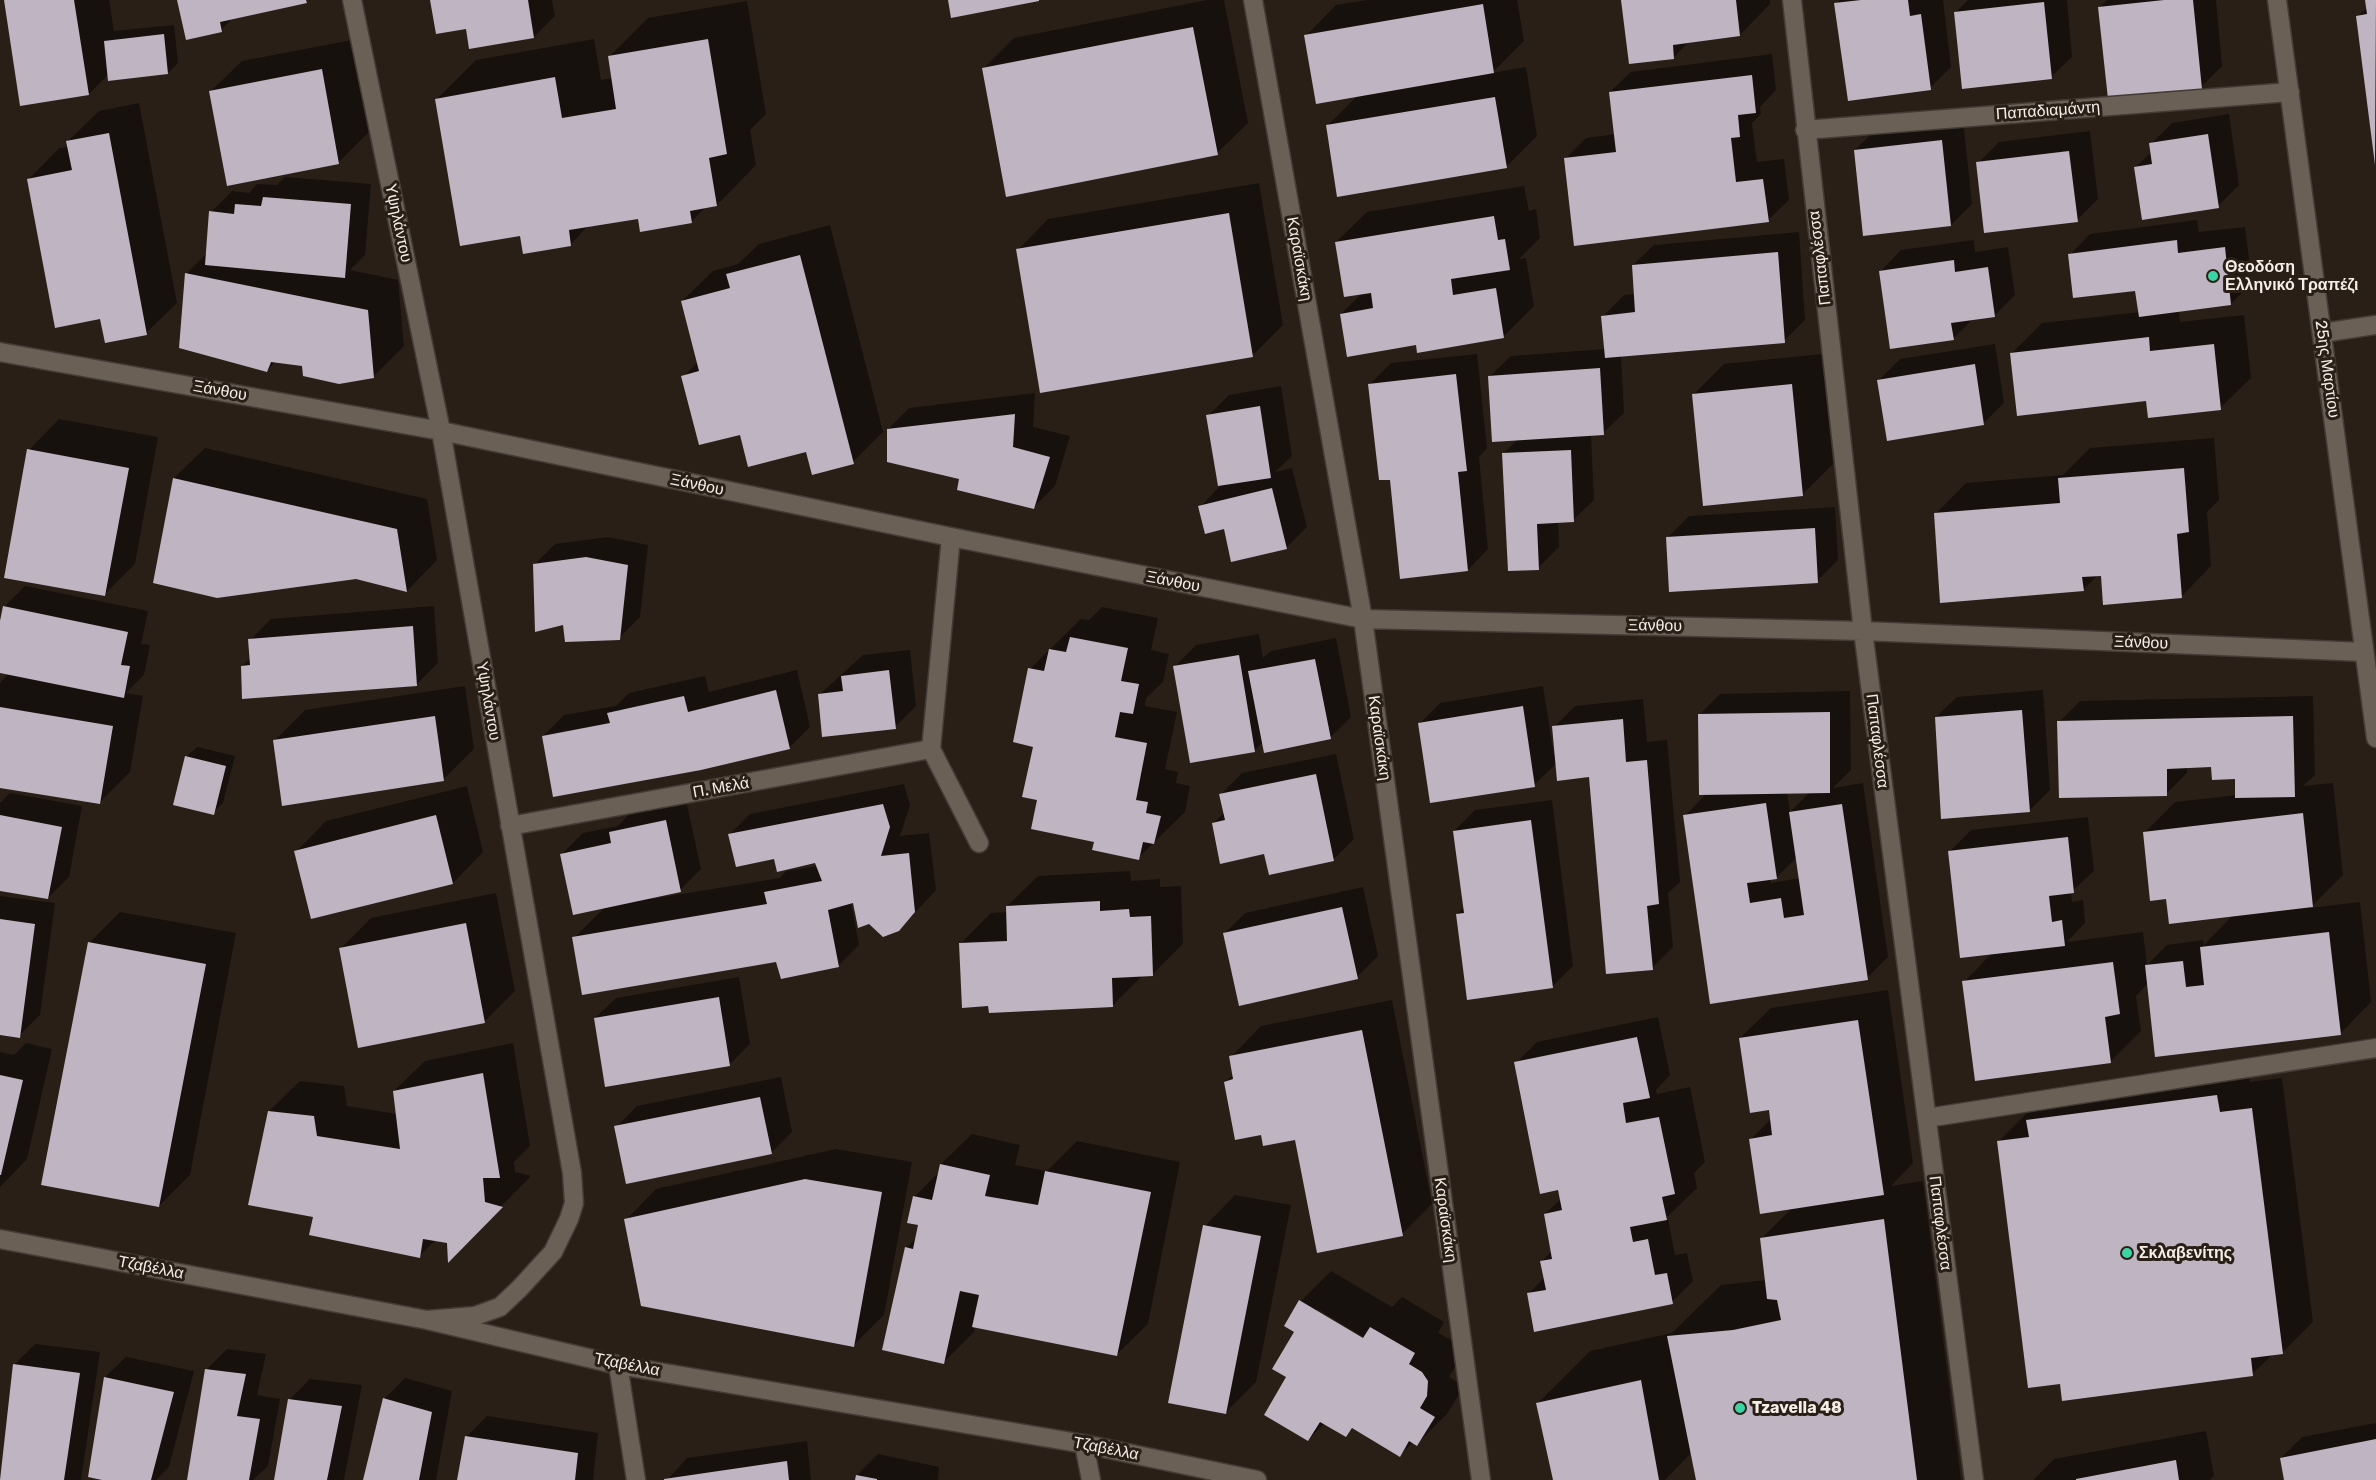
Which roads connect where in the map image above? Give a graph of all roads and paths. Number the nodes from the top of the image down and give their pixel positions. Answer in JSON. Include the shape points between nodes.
{"nodes":[{"id":1,"x":352,"y":0,"type":"edge"},
{"id":2,"x":1253,"y":0,"type":"edge"},
{"id":3,"x":1792,"y":0,"type":"edge"},
{"id":4,"x":2277,"y":0,"type":"edge"},
{"id":5,"x":2290,"y":92,"type":"junction"},
{"id":6,"x":1805,"y":130,"type":"junction"},
{"id":7,"x":2376,"y":326,"type":"edge"},
{"id":8,"x":2322,"y":333,"type":"junction"},
{"id":9,"x":0,"y":352,"type":"edge"},
{"id":10,"x":441,"y":430,"type":"junction"},
{"id":11,"x":951,"y":537,"type":"junction"},
{"id":12,"x":1363,"y":620,"type":"junction"},
{"id":13,"x":1863,"y":631,"type":"junction"},
{"id":14,"x":2364,"y":652,"type":"junction"},
{"id":15,"x":2376,"y":738,"type":"edge"},
{"id":16,"x":931,"y":749,"type":"junction"},
{"id":17,"x":510,"y":826,"type":"junction"},
{"id":18,"x":979,"y":843,"type":"dead end"},
{"id":19,"x":2376,"y":1048,"type":"edge"},
{"id":20,"x":1927,"y":1118,"type":"junction"},
{"id":21,"x":0,"y":1239,"type":"edge"},
{"id":22,"x":427,"y":1320,"type":"junction"},
{"id":23,"x":618,"y":1365,"type":"junction"},
{"id":24,"x":1084,"y":1444,"type":"junction"},
{"id":25,"x":636,"y":1480,"type":"edge"},
{"id":26,"x":1091,"y":1480,"type":"edge"},
{"id":27,"x":1257,"y":1480,"type":"edge"},
{"id":28,"x":1481,"y":1480,"type":"edge"},
{"id":29,"x":1974,"y":1480,"type":"edge"}],
"edges":[{"from":1,"to":10,"type":"street","name":"Υψηλάντου"},
{"from":2,"to":12,"type":"street","name":"Καραϊσκάκη"},
{"from":3,"to":6,"type":"street","name":"Παπαφλέσσα"},
{"from":4,"to":5,"type":"street","name":"25ης Μαρτίου"},
{"from":5,"to":6,"type":"street","name":"Παπαδιαμάντη"},
{"from":5,"to":8,"type":"street","name":"25ης Μαρτίου"},
{"from":6,"to":13,"type":"street","name":"Παπαφλέσσα"},
{"from":7,"to":8,"type":"street"},
{"from":8,"to":14,"type":"street","name":"25ης Μαρτίου"},
{"from":9,"to":10,"type":"street","name":"Ξάνθου"},
{"from":10,"to":11,"type":"street","name":"Ξάνθου"},
{"from":10,"to":17,"type":"street","name":"Υψηλάντου"},
{"from":11,"to":12,"type":"street","name":"Ξάνθου"},
{"from":11,"to":16,"type":"street"},
{"from":12,"to":13,"type":"street","name":"Ξάνθου"},
{"from":12,"to":28,"type":"street","name":"Καραϊσκάκη"},
{"from":13,"to":14,"type":"street","name":"Ξάνθου"},
{"from":13,"to":20,"type":"street","name":"Παπαφλέσσα"},
{"from":14,"to":15,"type":"street","name":"25ης Μαρτίου"},
{"from":16,"to":17,"type":"street","name":"Π. Μελά"},
{"from":16,"to":18,"type":"street"},
{"from":17,"to":22,"type":"street","name":"Υψηλάντου","via":[[572,1173],[574,1203],[553,1252],[500,1306],[475,1316]]},
{"from":19,"to":20,"type":"street"},
{"from":20,"to":29,"type":"street","name":"Παπαφλέσσα"},
{"from":21,"to":22,"type":"street","name":"Τζαβέλλα"},
{"from":22,"to":23,"type":"street","name":"Τζαβέλλα"},
{"from":23,"to":24,"type":"street","name":"Τζαβέλλα"},
{"from":23,"to":25,"type":"street"},
{"from":24,"to":26,"type":"street"},
{"from":24,"to":27,"type":"street","name":"Τζαβέλλα"}]}
